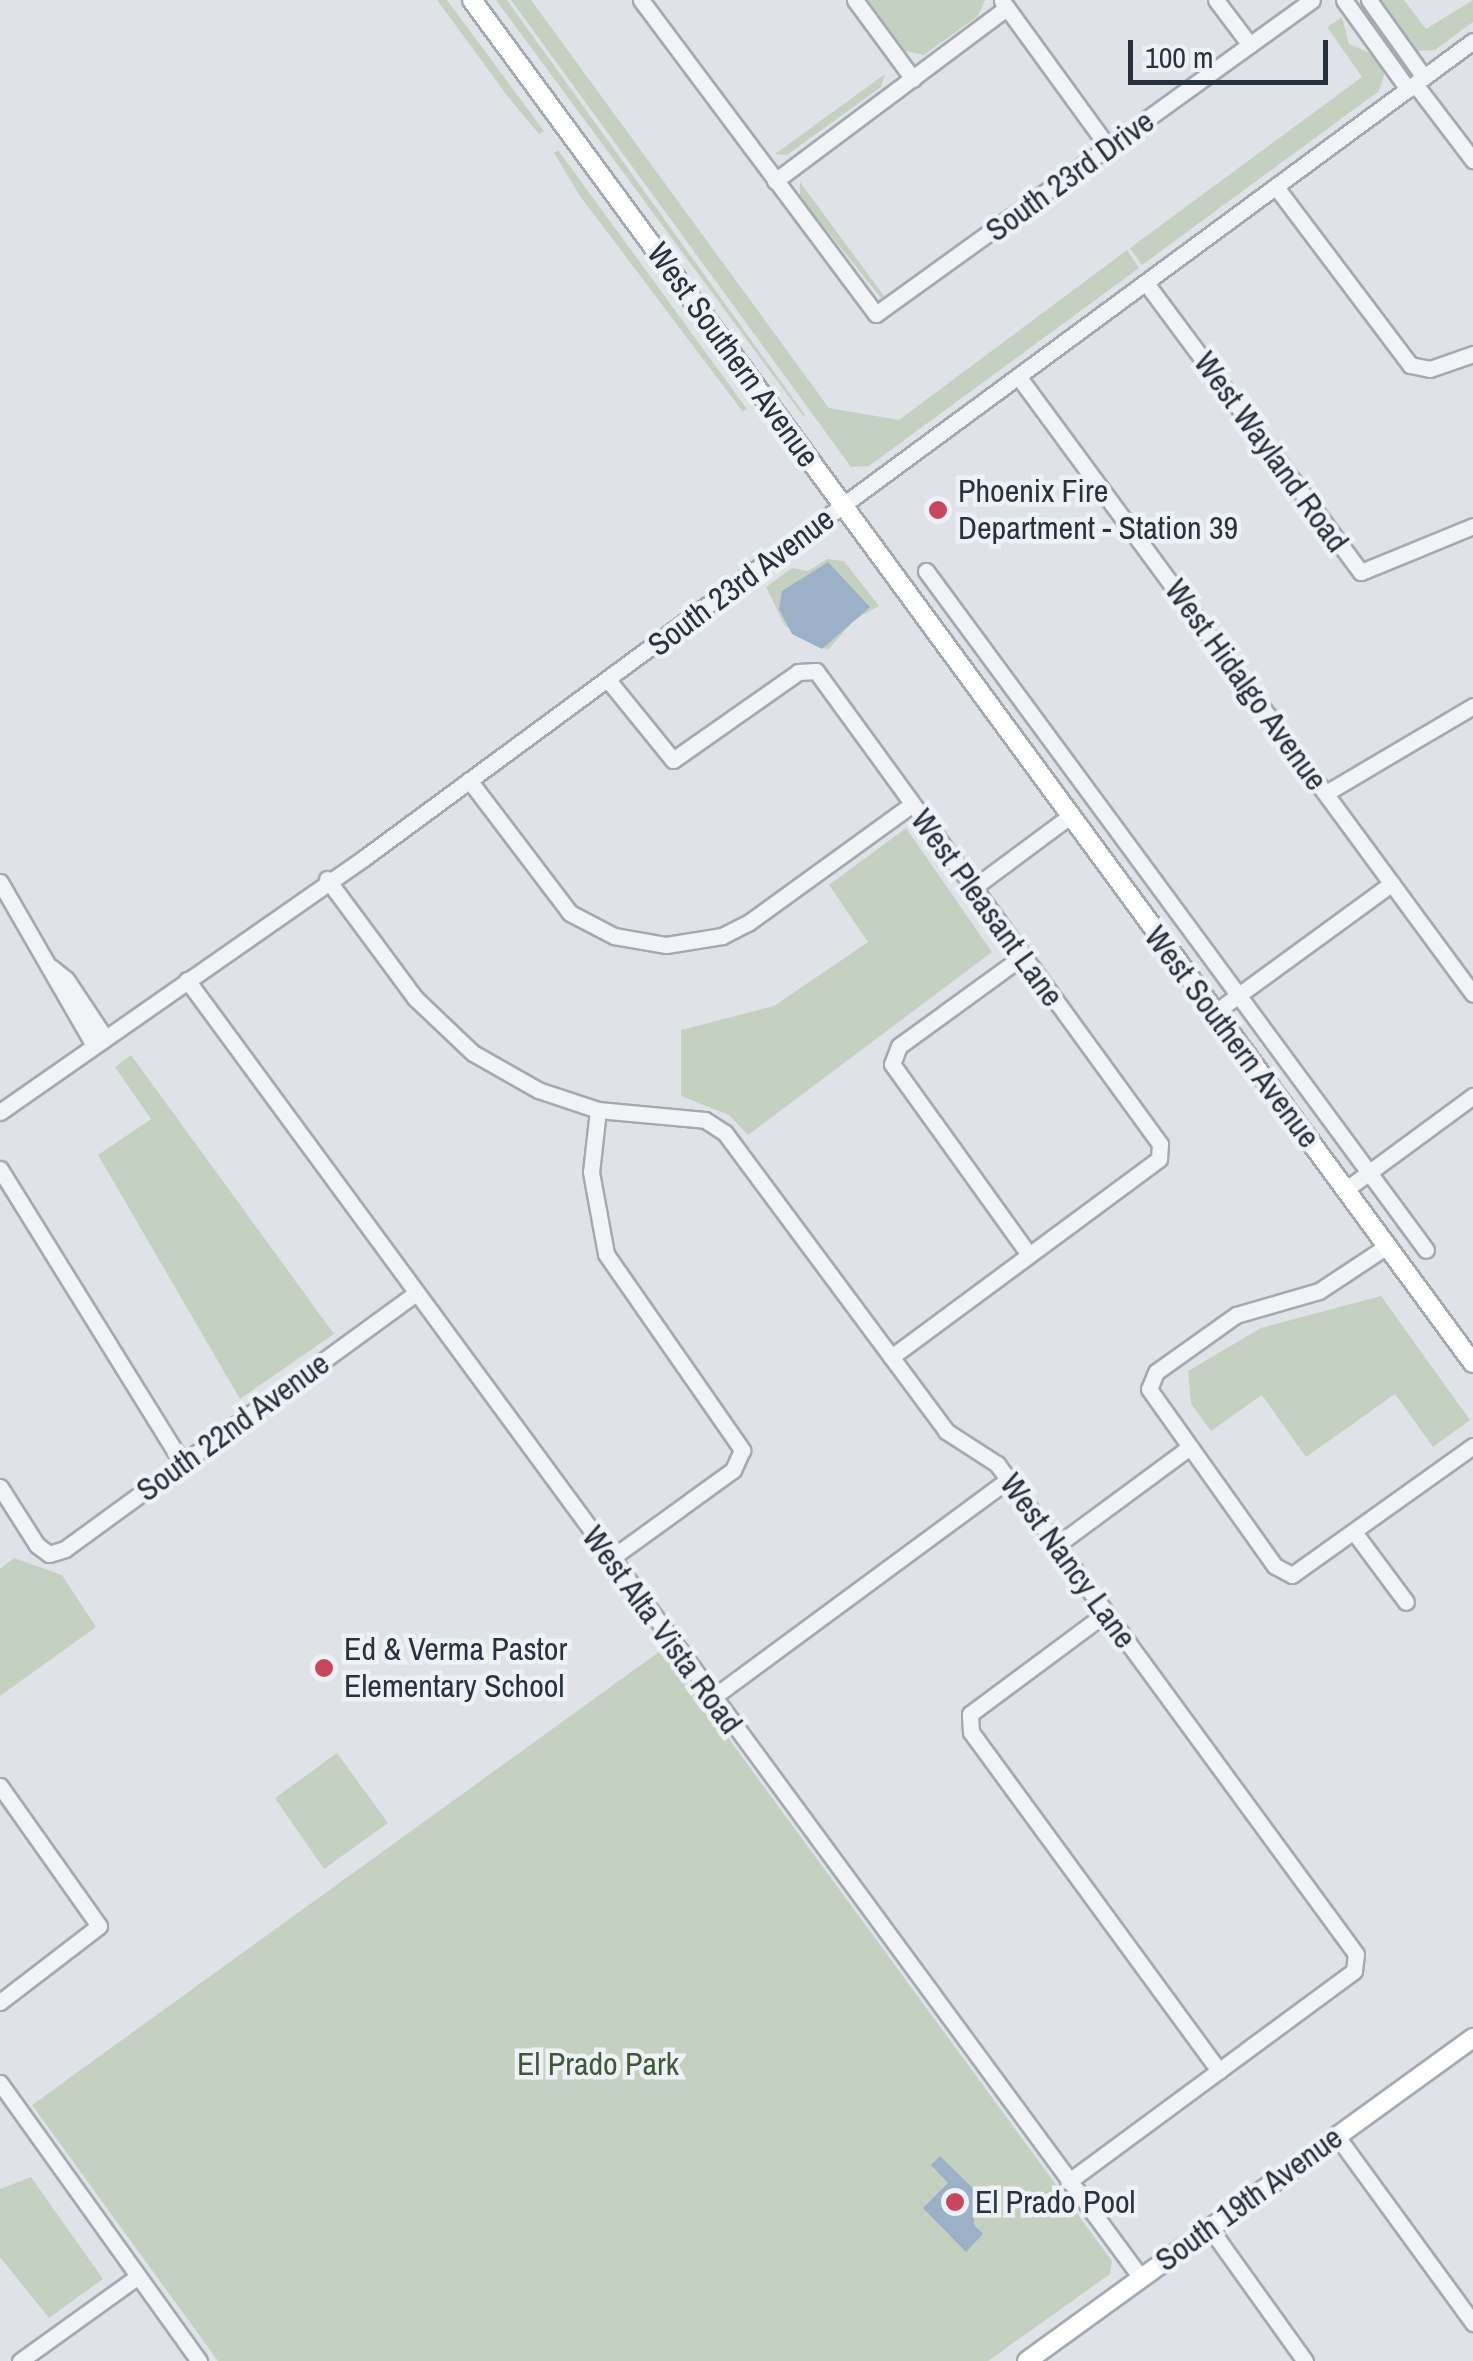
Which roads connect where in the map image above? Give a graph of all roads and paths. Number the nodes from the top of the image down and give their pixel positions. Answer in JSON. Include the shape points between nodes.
{"nodes":[{"id":1,"x":472,"y":0,"type":"edge"},
{"id":2,"x":641,"y":0,"type":"edge"},
{"id":3,"x":855,"y":0,"type":"edge"},
{"id":4,"x":1216,"y":0,"type":"edge"},
{"id":5,"x":1312,"y":0,"type":"edge"},
{"id":6,"x":1344,"y":0,"type":"edge"},
{"id":7,"x":1369,"y":0,"type":"edge"},
{"id":8,"x":1004,"y":4,"type":"edge"},
{"id":9,"x":1473,"y":41,"type":"edge"},
{"id":10,"x":1250,"y":45,"type":"junction"},
{"id":11,"x":913,"y":79,"type":"junction"},
{"id":12,"x":1416,"y":83,"type":"junction"},
{"id":13,"x":1108,"y":148,"type":"junction"},
{"id":14,"x":1473,"y":160,"type":"edge"},
{"id":15,"x":775,"y":181,"type":"junction"},
{"id":16,"x":1276,"y":187,"type":"junction"},
{"id":17,"x":1146,"y":282,"type":"junction"},
{"id":18,"x":1473,"y":354,"type":"edge"},
{"id":19,"x":1018,"y":376,"type":"junction"},
{"id":20,"x":844,"y":506,"type":"junction"},
{"id":21,"x":1473,"y":526,"type":"edge"},
{"id":22,"x":926,"y":571,"type":"dead end"},
{"id":23,"x":608,"y":680,"type":"junction"},
{"id":24,"x":1017,"y":693,"type":"junction"},
{"id":25,"x":1473,"y":706,"type":"edge"},
{"id":26,"x":993,"y":710,"type":"junction"},
{"id":27,"x":470,"y":780,"type":"junction"},
{"id":28,"x":1326,"y":793,"type":"junction"},
{"id":29,"x":912,"y":805,"type":"junction"},
{"id":30,"x":1070,"y":816,"type":"junction"},
{"id":31,"x":327,"y":879,"type":"junction"},
{"id":32,"x":0,"y":882,"type":"edge"},
{"id":33,"x":1392,"y":883,"type":"junction"},
{"id":34,"x":973,"y":888,"type":"junction"},
{"id":35,"x":6,"y":904,"type":"edge"},
{"id":36,"x":1023,"y":956,"type":"junction"},
{"id":37,"x":187,"y":980,"type":"junction"},
{"id":38,"x":1473,"y":994,"type":"edge"},
{"id":39,"x":1239,"y":995,"type":"junction"},
{"id":40,"x":1214,"y":1014,"type":"junction"},
{"id":41,"x":98,"y":1040,"type":"junction"},
{"id":42,"x":1473,"y":1096,"type":"edge"},
{"id":43,"x":598,"y":1110,"type":"junction"},
{"id":44,"x":0,"y":1112,"type":"edge"},
{"id":45,"x":0,"y":1170,"type":"edge"},
{"id":46,"x":1369,"y":1172,"type":"junction"},
{"id":47,"x":1345,"y":1190,"type":"junction"},
{"id":48,"x":1387,"y":1246,"type":"junction"},
{"id":49,"x":1426,"y":1250,"type":"dead end"},
{"id":50,"x":1029,"y":1255,"type":"junction"},
{"id":51,"x":415,"y":1294,"type":"junction"},
{"id":52,"x":891,"y":1357,"type":"junction"},
{"id":53,"x":1473,"y":1363,"type":"edge"},
{"id":54,"x":1473,"y":1446,"type":"edge"},
{"id":55,"x":1190,"y":1447,"type":"junction"},
{"id":56,"x":183,"y":1464,"type":"junction"},
{"id":57,"x":1008,"y":1480,"type":"junction"},
{"id":58,"x":0,"y":1487,"type":"edge"},
{"id":59,"x":1354,"y":1532,"type":"junction"},
{"id":60,"x":1057,"y":1545,"type":"junction"},
{"id":61,"x":610,"y":1559,"type":"junction"},
{"id":62,"x":1406,"y":1602,"type":"dead end"},
{"id":63,"x":1106,"y":1613,"type":"junction"},
{"id":64,"x":712,"y":1698,"type":"junction"},
{"id":65,"x":0,"y":1786,"type":"edge"},
{"id":66,"x":0,"y":2002,"type":"edge"},
{"id":67,"x":1471,"y":2044,"type":"edge"},
{"id":68,"x":1219,"y":2072,"type":"junction"},
{"id":69,"x":0,"y":2083,"type":"edge"},
{"id":70,"x":1336,"y":2135,"type":"junction"},
{"id":71,"x":1068,"y":2182,"type":"junction"},
{"id":72,"x":1209,"y":2227,"type":"junction"},
{"id":73,"x":137,"y":2276,"type":"junction"},
{"id":74,"x":1141,"y":2278,"type":"junction"},
{"id":75,"x":1473,"y":2324,"type":"edge"},
{"id":76,"x":20,"y":2361,"type":"edge"},
{"id":77,"x":199,"y":2361,"type":"edge"},
{"id":78,"x":1027,"y":2361,"type":"edge"},
{"id":79,"x":1305,"y":2361,"type":"edge"}],
"edges":[{"from":1,"to":20,"type":"main road","name":"West Southern Avenue"},
{"from":2,"to":15,"type":"street"},
{"from":3,"to":11,"type":"street"},
{"from":4,"to":10,"type":"street"},
{"from":5,"to":10,"type":"street","name":"South 23rd Drive"},
{"from":6,"to":12,"type":"street"},
{"from":7,"to":12,"type":"street"},
{"from":8,"to":11,"type":"street"},
{"from":8,"to":13,"type":"street"},
{"from":9,"to":12,"type":"street","name":"South 23rd Avenue"},
{"from":10,"to":13,"type":"street","name":"South 23rd Drive"},
{"from":11,"to":15,"type":"street"},
{"from":12,"to":14,"type":"street"},
{"from":12,"to":16,"type":"street","name":"South 23rd Avenue"},
{"from":13,"to":15,"type":"street","name":"South 23rd Drive","via":[[876,314]]},
{"from":16,"to":17,"type":"street","name":"South 23rd Avenue"},
{"from":16,"to":18,"type":"street","via":[[1410,366],[1430,369]]},
{"from":17,"to":19,"type":"street","name":"South 23rd Avenue"},
{"from":17,"to":21,"type":"street","name":"West Wayland Road","via":[[1361,572]]},
{"from":19,"to":20,"type":"street","name":"South 23rd Avenue"},
{"from":19,"to":28,"type":"street","name":"West Hidalgo Avenue"},
{"from":20,"to":23,"type":"street","name":"South 23rd Avenue"},
{"from":20,"to":26,"type":"main road","name":"West Southern Avenue"},
{"from":22,"to":24,"type":"street","name":"West Southern Avenue"},
{"from":23,"to":27,"type":"street","name":"South 23rd Avenue"},
{"from":23,"to":29,"type":"street","name":"West Pleasant Lane","via":[[668,760],[808,668]]},
{"from":24,"to":26,"type":"street"},
{"from":24,"to":39,"type":"street","name":"West Southern Avenue"},
{"from":25,"to":28,"type":"street"},
{"from":26,"to":30,"type":"main road","name":"West Southern Avenue"},
{"from":27,"to":29,"type":"street","via":[[570,912],[614,936],[666,945],[722,936]]},
{"from":27,"to":31,"type":"street","name":"South 23rd Avenue"},
{"from":28,"to":33,"type":"street","name":"West Hidalgo Avenue"},
{"from":29,"to":34,"type":"street","name":"West Pleasant Lane"},
{"from":30,"to":34,"type":"street"},
{"from":30,"to":40,"type":"main road","name":"West Southern Avenue"},
{"from":31,"to":37,"type":"street","name":"South 23rd Avenue"},
{"from":31,"to":43,"type":"street","name":"West Nancy Lane","via":[[448,1033],[538,1090]]},
{"from":32,"to":35,"type":"street"},
{"from":33,"to":38,"type":"street","name":"West Hidalgo Avenue"},
{"from":33,"to":39,"type":"street"},
{"from":34,"to":36,"type":"street","name":"West Pleasant Lane"},
{"from":35,"to":41,"type":"street","via":[[66,979]]},
{"from":36,"to":50,"type":"street","via":[[895,1052],[893,1068]]},
{"from":36,"to":50,"type":"street","name":"West Pleasant Lane","via":[[1163,1152]]},
{"from":37,"to":41,"type":"street","name":"South 23rd Avenue"},
{"from":37,"to":51,"type":"street","name":"West Alta Vista Road"},
{"from":39,"to":40,"type":"street"},
{"from":39,"to":46,"type":"street","name":"West Southern Avenue"},
{"from":40,"to":47,"type":"main road","name":"West Southern Avenue"},
{"from":41,"to":44,"type":"street","name":"South 23rd Avenue"},
{"from":42,"to":46,"type":"street"},
{"from":43,"to":52,"type":"street","name":"West Nancy Lane","via":[[705,1120],[720,1128]]},
{"from":43,"to":61,"type":"street","via":[[591,1172],[606,1254],[742,1450],[733,1470]]},
{"from":45,"to":56,"type":"street"},
{"from":46,"to":47,"type":"street"},
{"from":46,"to":49,"type":"street","name":"West Southern Avenue"},
{"from":47,"to":48,"type":"main road","name":"West Southern Avenue"},
{"from":48,"to":53,"type":"main road","name":"West Southern Avenue"},
{"from":48,"to":55,"type":"street","via":[[1319,1291],[1236,1315],[1156,1372],[1149,1388]]},
{"from":50,"to":52,"type":"street"},
{"from":51,"to":56,"type":"street","name":"South 22nd Avenue"},
{"from":51,"to":61,"type":"street","name":"West Alta Vista Road"},
{"from":52,"to":57,"type":"street","name":"West Nancy Lane","via":[[946,1431],[987,1455]]},
{"from":54,"to":59,"type":"street"},
{"from":55,"to":59,"type":"street","via":[[1275,1566],[1292,1575]]},
{"from":55,"to":60,"type":"street"},
{"from":56,"to":58,"type":"street","name":"South 22nd Avenue","via":[[49,1554]]},
{"from":57,"to":60,"type":"street","name":"West Nancy Lane"},
{"from":57,"to":64,"type":"street"},
{"from":59,"to":62,"type":"street"},
{"from":60,"to":63,"type":"street","name":"West Nancy Lane"},
{"from":61,"to":64,"type":"street","name":"West Alta Vista Road"},
{"from":63,"to":68,"type":"street","via":[[970,1714],[971,1732]]},
{"from":63,"to":68,"type":"street","name":"West Nancy Lane","via":[[1356,1954],[1354,1972]]},
{"from":64,"to":71,"type":"street","name":"West Alta Vista Road"},
{"from":65,"to":66,"type":"street","via":[[98,1926]]},
{"from":67,"to":70,"type":"main road","name":"South 19th Avenue"},
{"from":68,"to":71,"type":"street"},
{"from":69,"to":73,"type":"street"},
{"from":70,"to":72,"type":"main road","name":"South 19th Avenue"},
{"from":70,"to":75,"type":"street"},
{"from":71,"to":74,"type":"street","name":"West Alta Vista Road"},
{"from":72,"to":74,"type":"main road","name":"South 19th Avenue"},
{"from":72,"to":79,"type":"street"},
{"from":73,"to":76,"type":"street"},
{"from":73,"to":77,"type":"street"},
{"from":74,"to":78,"type":"main road","name":"South 19th Avenue"}]}
